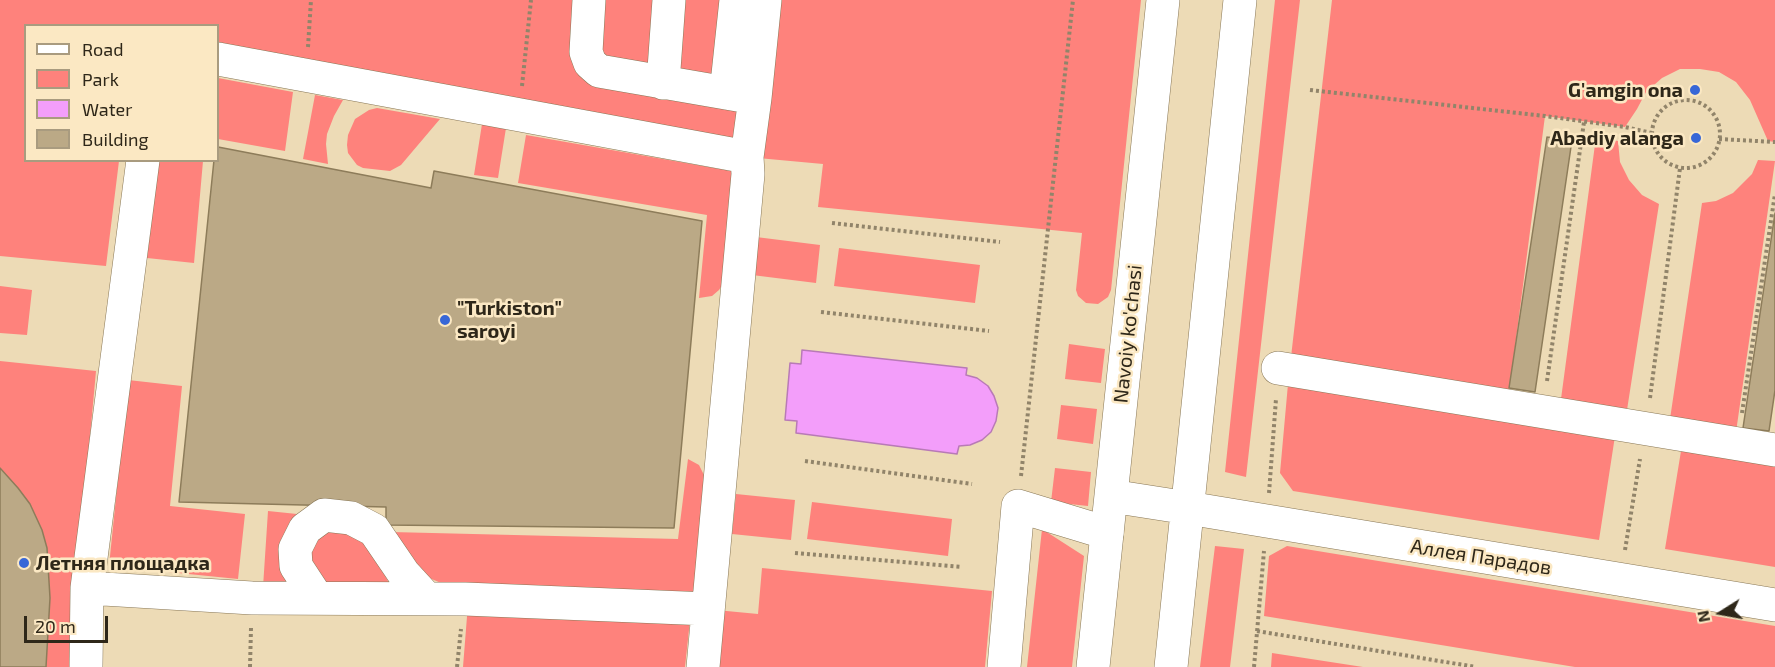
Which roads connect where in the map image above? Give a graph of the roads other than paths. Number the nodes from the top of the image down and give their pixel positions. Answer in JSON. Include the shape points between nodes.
{"nodes":[{"id":1,"x":589,"y":0,"type":"edge"},
{"id":2,"x":669,"y":0,"type":"edge"},
{"id":3,"x":736,"y":0,"type":"edge"},
{"id":4,"x":765,"y":0,"type":"edge"},
{"id":5,"x":1163,"y":0,"type":"edge"},
{"id":6,"x":1240,"y":0,"type":"edge"},
{"id":7,"x":219,"y":59,"type":"edge"},
{"id":8,"x":663,"y":83,"type":"junction"},
{"id":9,"x":740,"y":96,"type":"junction"},
{"id":10,"x":747,"y":157,"type":"junction"},
{"id":11,"x":143,"y":162,"type":"edge"},
{"id":12,"x":1278,"y":368,"type":"road end"},
{"id":13,"x":1775,"y":450,"type":"edge"},
{"id":14,"x":1111,"y":496,"type":"junction"},
{"id":15,"x":1188,"y":508,"type":"junction"},
{"id":16,"x":1107,"y":533,"type":"junction"},
{"id":17,"x":87,"y":588,"type":"junction"},
{"id":18,"x":317,"y":598,"type":"junction"},
{"id":19,"x":427,"y":599,"type":"junction"},
{"id":20,"x":1775,"y":605,"type":"edge"},
{"id":21,"x":708,"y":609,"type":"junction"},
{"id":22,"x":86,"y":667,"type":"edge"},
{"id":23,"x":703,"y":667,"type":"edge"},
{"id":24,"x":1004,"y":667,"type":"edge"},
{"id":25,"x":1093,"y":667,"type":"edge"},
{"id":26,"x":1171,"y":667,"type":"edge"}],
"edges":[{"from":1,"to":8,"type":"main road","via":[[586,52],[590,63],[599,71]]},
{"from":2,"to":8,"type":"main road"},
{"from":3,"to":9,"type":"main road"},
{"from":4,"to":9,"type":"main road"},
{"from":5,"to":14,"type":"main road","name":"Navoiy ko'chasi"},
{"from":6,"to":15,"type":"main road"},
{"from":7,"to":10,"type":"main road"},
{"from":8,"to":9,"type":"main road"},
{"from":9,"to":10,"type":"main road"},
{"from":10,"to":21,"type":"main road"},
{"from":11,"to":17,"type":"main road"},
{"from":12,"to":13,"type":"main road"},
{"from":14,"to":15,"type":"main road","name":"Аллея Парадов"},
{"from":14,"to":16,"type":"main road","name":"Navoiy ko'chasi"},
{"from":15,"to":20,"type":"main road","name":"Аллея Парадов"},
{"from":15,"to":26,"type":"main road"},
{"from":16,"to":24,"type":"main road","via":[[1018,506]]},
{"from":16,"to":25,"type":"main road","name":"Navoiy ko'chasi"},
{"from":17,"to":18,"type":"main road"},
{"from":17,"to":22,"type":"main road"},
{"from":18,"to":19,"type":"main road"},
{"from":18,"to":19,"type":"main road","via":[[296,566],[295,549],[305,529],[324,516],[351,518],[374,530],[404,574]]},
{"from":19,"to":21,"type":"main road"},
{"from":21,"to":23,"type":"main road"}]}
